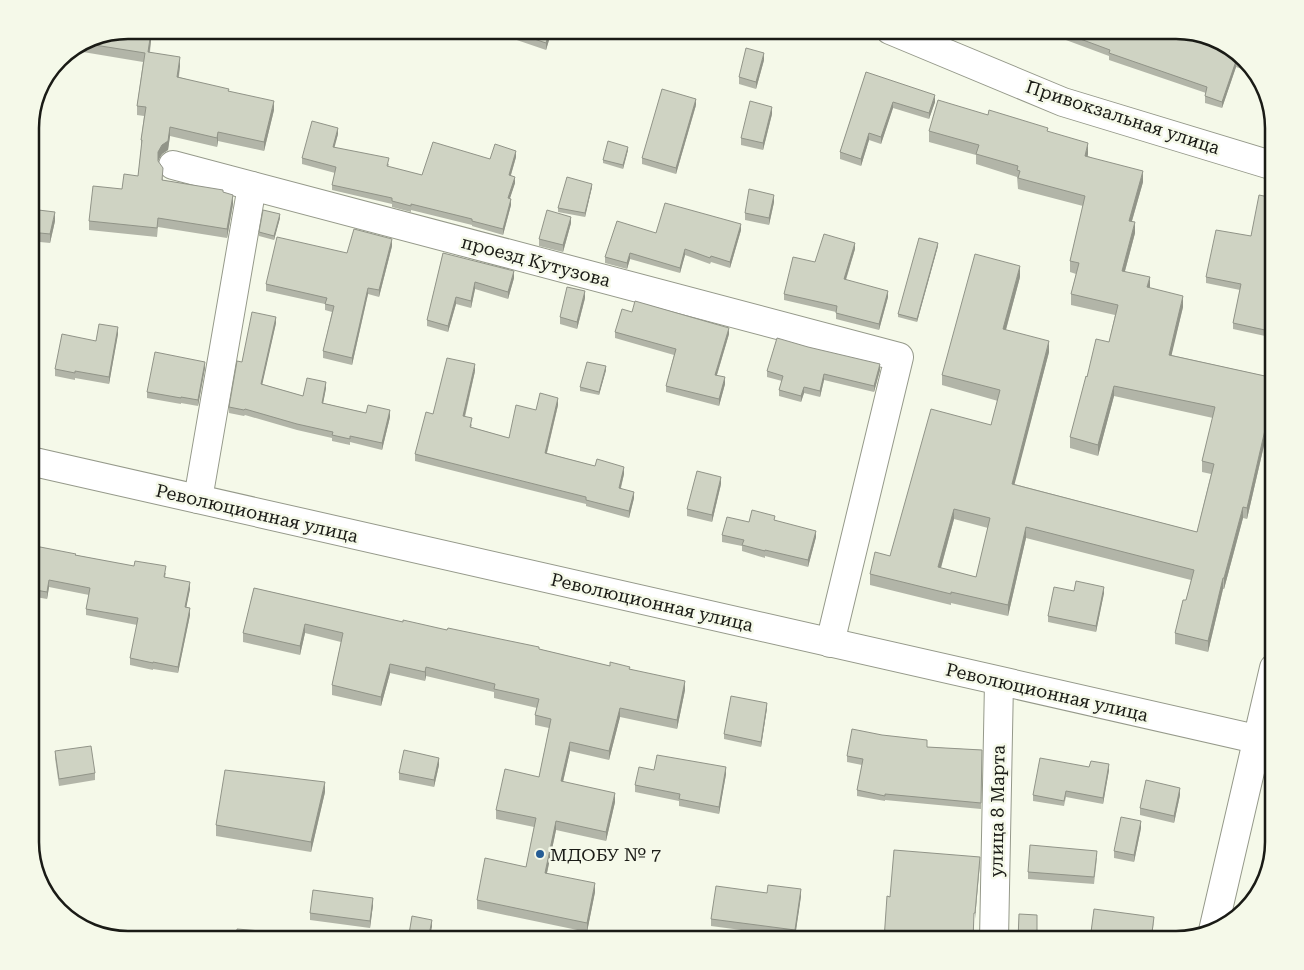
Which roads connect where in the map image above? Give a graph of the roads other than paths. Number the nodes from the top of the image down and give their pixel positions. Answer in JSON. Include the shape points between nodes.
{"nodes":[{"id":1,"x":912,"y":39,"type":"edge"},
{"id":2,"x":1265,"y":163,"type":"edge"},
{"id":3,"x":173,"y":165,"type":"dead end"},
{"id":4,"x":252,"y":186,"type":"junction"},
{"id":5,"x":39,"y":463,"type":"edge"},
{"id":6,"x":198,"y":499,"type":"junction"},
{"id":7,"x":830,"y":643,"type":"junction"},
{"id":8,"x":999,"y":682,"type":"junction"},
{"id":9,"x":1265,"y":741,"type":"edge"},
{"id":10,"x":1265,"y":745,"type":"edge"},
{"id":11,"x":1216,"y":922,"type":"edge"},
{"id":12,"x":994,"y":931,"type":"edge"}],
"edges":[{"from":1,"to":2,"type":"street","name":"Привокзальная улица","via":[[1064,102]]},
{"from":3,"to":4,"type":"street","name":"проезд Кутузова"},
{"from":4,"to":6,"type":"street"},
{"from":4,"to":7,"type":"street","name":"проезд Кутузова","via":[[899,356]]},
{"from":5,"to":6,"type":"street","name":"Революционная улица"},
{"from":6,"to":7,"type":"street","name":"Революционная улица"},
{"from":7,"to":8,"type":"street","name":"Революционная улица"},
{"from":8,"to":9,"type":"street","name":"Революционная улица"},
{"from":8,"to":12,"type":"street","name":"улица 8 Марта"},
{"from":10,"to":11,"type":"street"}]}
